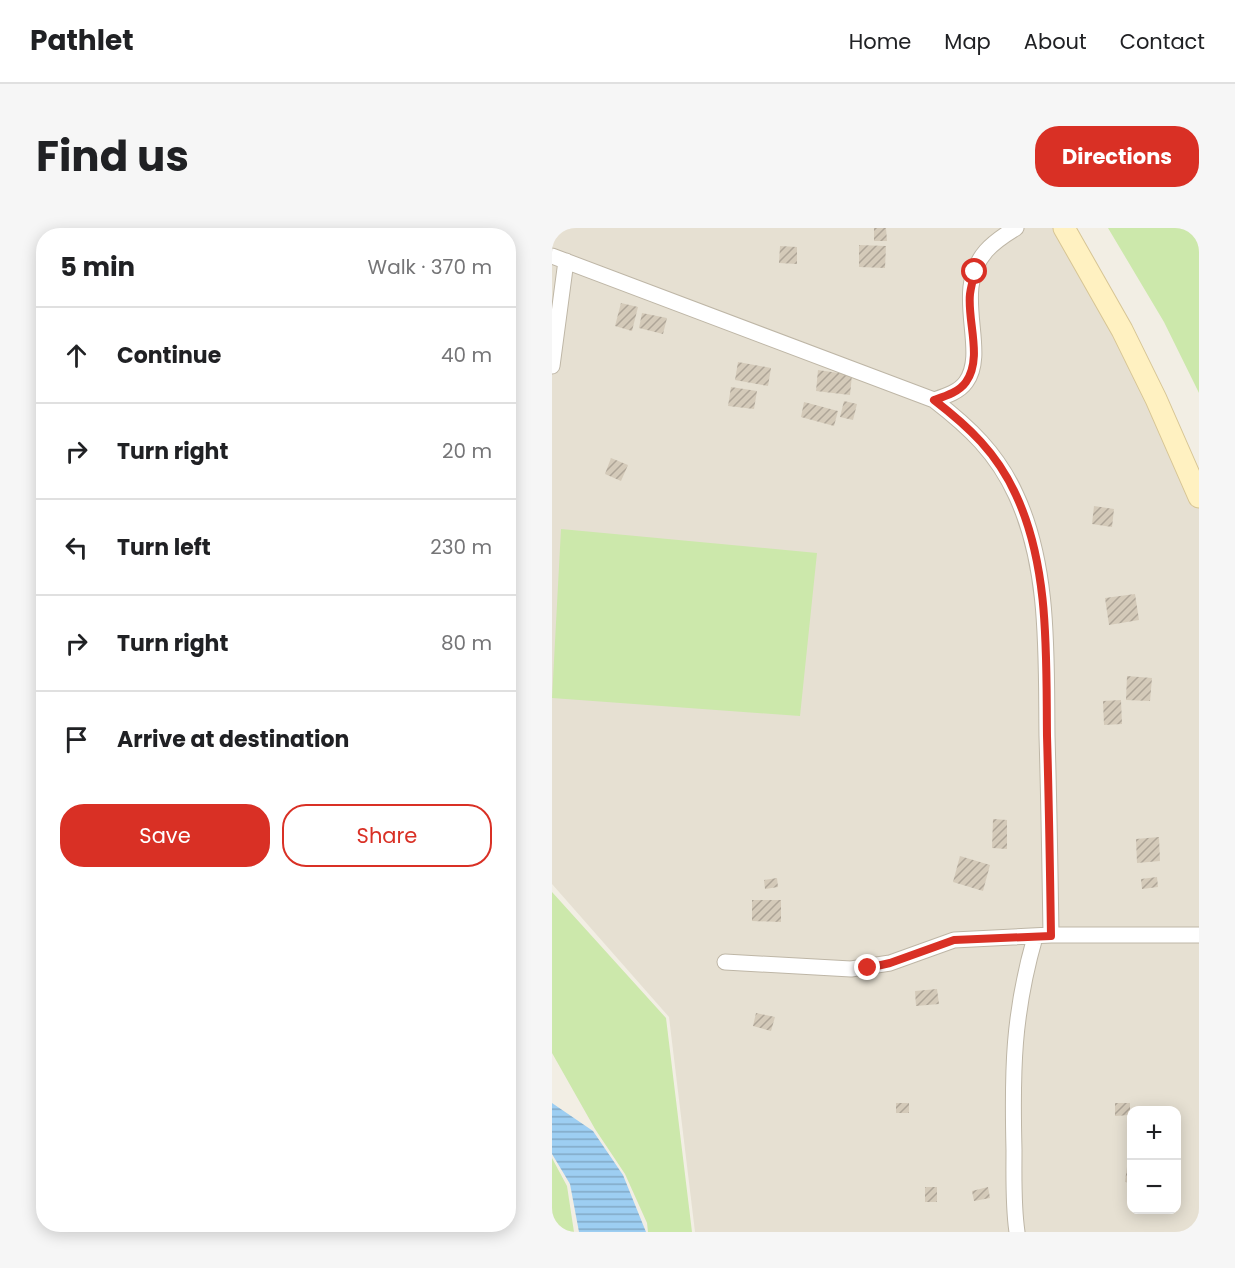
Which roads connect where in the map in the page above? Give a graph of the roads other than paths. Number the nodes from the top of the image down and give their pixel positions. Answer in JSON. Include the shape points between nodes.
{"nodes":[{"id":1,"x":1016,"y":228,"type":"edge"},
{"id":2,"x":1064,"y":228,"type":"edge"},
{"id":3,"x":559,"y":259,"type":"edge"},
{"id":4,"x":552,"y":366,"type":"edge"},
{"id":5,"x":934,"y":400,"type":"junction"},
{"id":6,"x":1199,"y":497,"type":"edge"},
{"id":7,"x":1199,"y":935,"type":"edge"},
{"id":8,"x":1051,"y":936,"type":"junction"},
{"id":9,"x":1035,"y":937,"type":"junction"},
{"id":10,"x":725,"y":962,"type":"dead end"},
{"id":11,"x":1018,"y":1230,"type":"edge"}],
"edges":[{"from":1,"to":5,"type":"street","via":[[986,251],[975,272],[970,295],[972,372],[965,384]]},
{"from":2,"to":6,"type":"street","via":[[1122,330]]},
{"from":3,"to":4,"type":"street"},
{"from":3,"to":5,"type":"street"},
{"from":5,"to":8,"type":"street","via":[[973,430],[1000,466],[1016,495],[1032,540],[1040,583],[1047,690]]},
{"from":7,"to":8,"type":"street"},
{"from":8,"to":9,"type":"street"},
{"from":9,"to":10,"type":"street","via":[[954,940],[890,963],[851,969]]},
{"from":9,"to":11,"type":"street","via":[[1014,1033]]}]}
